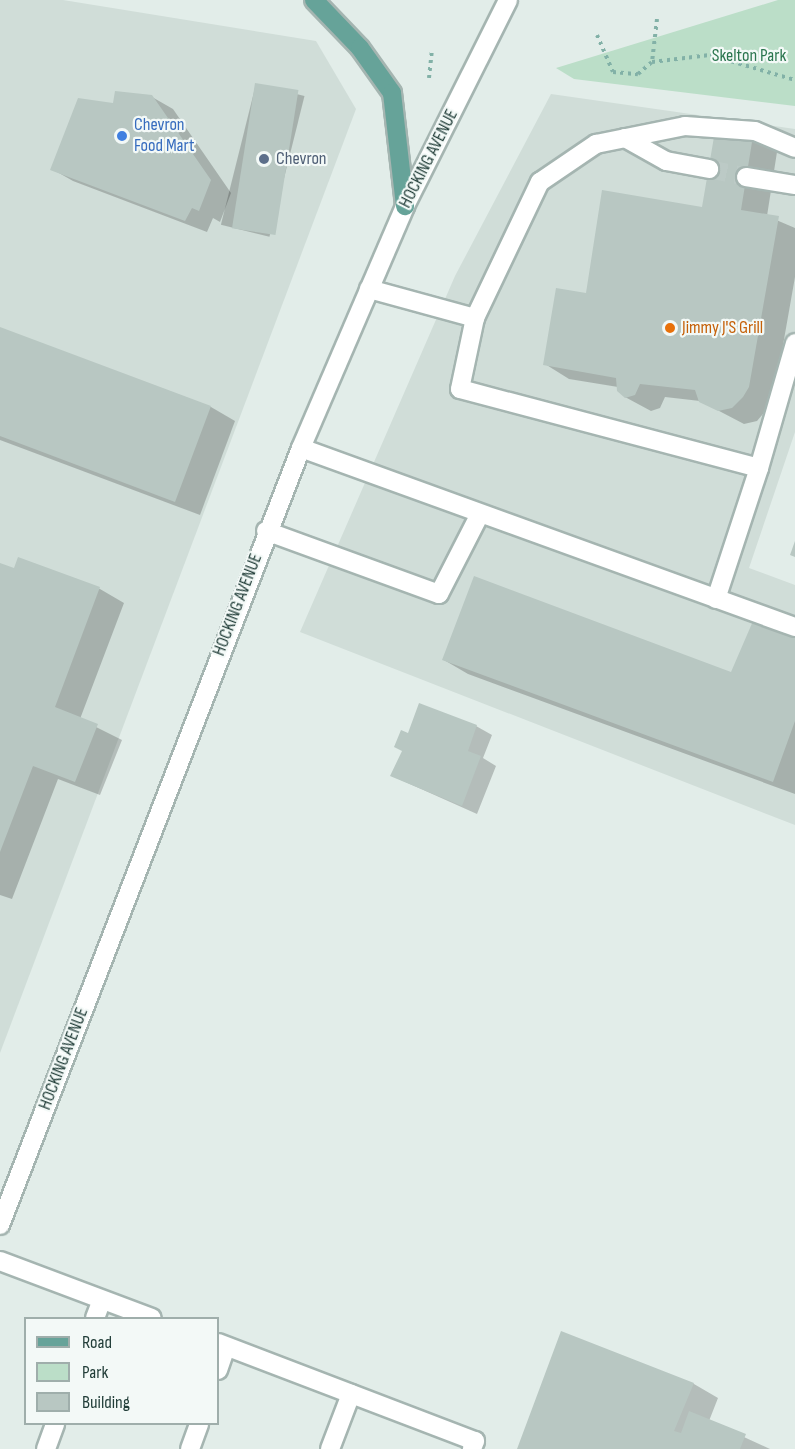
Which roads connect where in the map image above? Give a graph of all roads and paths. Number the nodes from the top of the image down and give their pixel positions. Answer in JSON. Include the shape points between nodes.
{"nodes":[{"id":1,"x":314,"y":0,"type":"edge"},
{"id":2,"x":508,"y":0,"type":"edge"},
{"id":3,"x":657,"y":19,"type":"dead end"},
{"id":4,"x":597,"y":35,"type":"dead end"},
{"id":5,"x":432,"y":51,"type":"dead end"},
{"id":6,"x":652,"y":62,"type":"junction"},
{"id":7,"x":435,"y":78,"type":"dead end"},
{"id":8,"x":795,"y":80,"type":"edge"},
{"id":9,"x":625,"y":138,"type":"junction"},
{"id":10,"x":795,"y":148,"type":"edge"},
{"id":11,"x":709,"y":169,"type":"tunnel mouth"},
{"id":12,"x":746,"y":177,"type":"tunnel mouth"},
{"id":13,"x":795,"y":186,"type":"edge"},
{"id":14,"x":405,"y":206,"type":"junction"},
{"id":15,"x":369,"y":289,"type":"junction"},
{"id":16,"x":475,"y":318,"type":"junction"},
{"id":17,"x":795,"y":343,"type":"edge"},
{"id":18,"x":301,"y":448,"type":"junction"},
{"id":19,"x":759,"y":468,"type":"junction"},
{"id":20,"x":480,"y":514,"type":"junction"},
{"id":21,"x":266,"y":531,"type":"junction"},
{"id":22,"x":716,"y":599,"type":"junction"},
{"id":23,"x":795,"y":627,"type":"edge"},
{"id":24,"x":0,"y":1225,"type":"edge"},
{"id":25,"x":0,"y":1261,"type":"edge"},
{"id":26,"x":102,"y":1300,"type":"junction"},
{"id":27,"x":95,"y":1317,"type":"edge"},
{"id":28,"x":149,"y":1317,"type":"edge"},
{"id":29,"x":222,"y":1345,"type":"edge"},
{"id":30,"x":219,"y":1364,"type":"edge"},
{"id":31,"x":351,"y":1394,"type":"junction"},
{"id":32,"x":56,"y":1425,"type":"edge"},
{"id":33,"x":199,"y":1425,"type":"edge"},
{"id":34,"x":46,"y":1449,"type":"edge"},
{"id":35,"x":190,"y":1449,"type":"edge"},
{"id":36,"x":330,"y":1449,"type":"edge"},
{"id":37,"x":472,"y":1449,"type":"edge"}],
"edges":[{"from":1,"to":14,"type":"main road","via":[[360,48],[392,93]]},
{"from":2,"to":14,"type":"street","name":"HOCKING AVENUE"},
{"from":3,"to":6,"type":"path"},
{"from":4,"to":6,"type":"path","via":[[613,72],[638,74]]},
{"from":5,"to":7,"type":"path","via":[[429,78]]},
{"from":6,"to":8,"type":"path","via":[[710,55]]},
{"from":9,"to":10,"type":"street","via":[[685,126],[755,131]]},
{"from":9,"to":11,"type":"street","via":[[666,161]]},
{"from":9,"to":16,"type":"street","via":[[596,144],[540,182]]},
{"from":12,"to":13,"type":"street"},
{"from":14,"to":15,"type":"street","name":"HOCKING AVENUE"},
{"from":15,"to":16,"type":"street"},
{"from":15,"to":18,"type":"street","name":"HOCKING AVENUE"},
{"from":16,"to":19,"type":"street","via":[[460,389]]},
{"from":17,"to":19,"type":"street"},
{"from":18,"to":20,"type":"street"},
{"from":18,"to":21,"type":"street","name":"HOCKING AVENUE"},
{"from":19,"to":22,"type":"street"},
{"from":20,"to":21,"type":"street","via":[[440,594]]},
{"from":20,"to":22,"type":"street"},
{"from":21,"to":24,"type":"street","name":"HOCKING AVENUE"},
{"from":22,"to":23,"type":"street"},
{"from":25,"to":26,"type":"street"},
{"from":26,"to":27,"type":"street"},
{"from":26,"to":28,"type":"street"},
{"from":29,"to":30,"type":"street"},
{"from":29,"to":31,"type":"street"},
{"from":31,"to":36,"type":"street"},
{"from":31,"to":37,"type":"street","via":[[475,1441]]},
{"from":32,"to":34,"type":"street"},
{"from":33,"to":35,"type":"street"}]}
